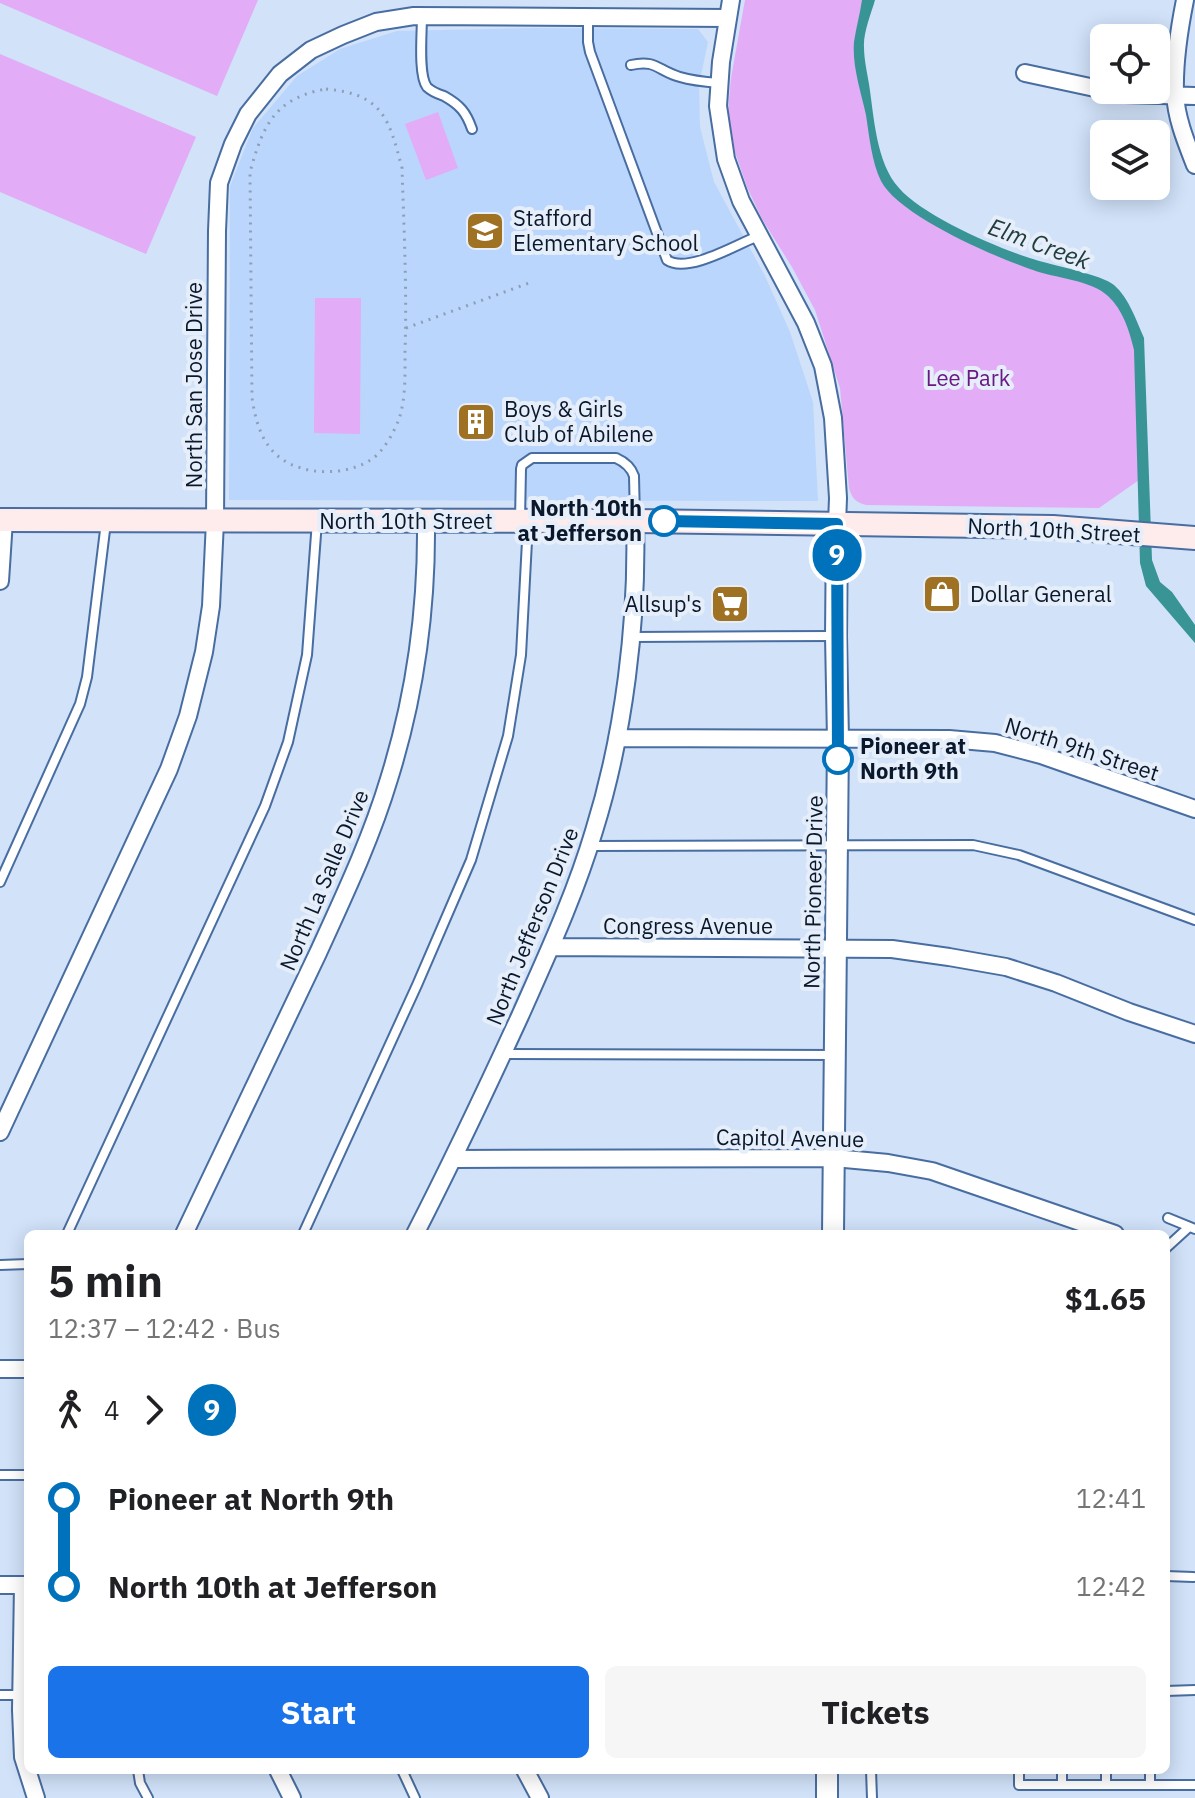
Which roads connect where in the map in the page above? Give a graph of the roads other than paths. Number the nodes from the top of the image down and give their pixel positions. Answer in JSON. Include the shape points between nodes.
{"nodes":[{"id":1,"x":731,"y":0,"type":"edge"},
{"id":2,"x":1185,"y":0,"type":"edge"},
{"id":3,"x":422,"y":16,"type":"junction"},
{"id":4,"x":588,"y":17,"type":"junction"},
{"id":5,"x":727,"y":18,"type":"junction"},
{"id":6,"x":631,"y":65,"type":"dead end"},
{"id":7,"x":1025,"y":73,"type":"dead end"},
{"id":8,"x":719,"y":83,"type":"junction"},
{"id":9,"x":1090,"y":87,"type":"edge"},
{"id":10,"x":1170,"y":96,"type":"edge"},
{"id":11,"x":1175,"y":96,"type":"junction"},
{"id":12,"x":1195,"y":96,"type":"edge"},
{"id":13,"x":472,"y":129,"type":"dead end"},
{"id":14,"x":1195,"y":165,"type":"edge"},
{"id":15,"x":758,"y":236,"type":"junction"},
{"id":16,"x":2,"y":520,"type":"edge"},
{"id":17,"x":106,"y":520,"type":"junction"},
{"id":18,"x":215,"y":521,"type":"junction"},
{"id":19,"x":317,"y":521,"type":"junction"},
{"id":20,"x":426,"y":521,"type":"junction"},
{"id":21,"x":524,"y":521,"type":"junction"},
{"id":22,"x":635,"y":521,"type":"junction"},
{"id":23,"x":837,"y":524,"type":"junction"},
{"id":24,"x":1188,"y":537,"type":"edge"},
{"id":25,"x":0,"y":581,"type":"edge"},
{"id":26,"x":836,"y":636,"type":"junction"},
{"id":27,"x":632,"y":637,"type":"junction"},
{"id":28,"x":617,"y":738,"type":"junction"},
{"id":29,"x":838,"y":740,"type":"junction"},
{"id":30,"x":1195,"y":809,"type":"edge"},
{"id":31,"x":837,"y":845,"type":"junction"},
{"id":32,"x":589,"y":846,"type":"junction"},
{"id":33,"x":0,"y":882,"type":"edge"},
{"id":34,"x":1195,"y":920,"type":"edge"},
{"id":35,"x":551,"y":947,"type":"junction"},
{"id":36,"x":836,"y":948,"type":"junction"},
{"id":37,"x":1195,"y":1034,"type":"edge"},
{"id":38,"x":502,"y":1054,"type":"junction"},
{"id":39,"x":835,"y":1055,"type":"junction"},
{"id":40,"x":0,"y":1132,"type":"edge"},
{"id":41,"x":834,"y":1158,"type":"junction"},
{"id":42,"x":454,"y":1159,"type":"junction"},
{"id":43,"x":1168,"y":1218,"type":"dead end"},
{"id":44,"x":1192,"y":1228,"type":"edge"},
{"id":45,"x":69,"y":1230,"type":"edge"},
{"id":46,"x":186,"y":1230,"type":"edge"},
{"id":47,"x":305,"y":1230,"type":"edge"},
{"id":48,"x":417,"y":1230,"type":"edge"},
{"id":49,"x":833,"y":1230,"type":"edge"},
{"id":50,"x":1103,"y":1230,"type":"edge"},
{"id":51,"x":1170,"y":1245,"type":"edge"},
{"id":52,"x":24,"y":1264,"type":"edge"},
{"id":53,"x":0,"y":1265,"type":"edge"},
{"id":54,"x":0,"y":1369,"type":"edge"},
{"id":55,"x":24,"y":1369,"type":"edge"},
{"id":56,"x":0,"y":1475,"type":"edge"},
{"id":57,"x":24,"y":1475,"type":"edge"},
{"id":58,"x":1170,"y":1576,"type":"edge"},
{"id":59,"x":1193,"y":1577,"type":"edge"},
{"id":60,"x":0,"y":1585,"type":"edge"},
{"id":61,"x":24,"y":1585,"type":"edge"},
{"id":62,"x":1195,"y":1690,"type":"edge"},
{"id":63,"x":1170,"y":1691,"type":"edge"},
{"id":64,"x":0,"y":1695,"type":"edge"},
{"id":65,"x":24,"y":1695,"type":"edge"},
{"id":66,"x":24,"y":1760,"type":"edge"},
{"id":67,"x":28,"y":1774,"type":"edge"},
{"id":68,"x":139,"y":1774,"type":"edge"},
{"id":69,"x":280,"y":1774,"type":"edge"},
{"id":70,"x":404,"y":1774,"type":"edge"},
{"id":71,"x":527,"y":1774,"type":"edge"},
{"id":72,"x":827,"y":1774,"type":"edge"},
{"id":73,"x":871,"y":1774,"type":"edge"},
{"id":74,"x":1019,"y":1774,"type":"edge"},
{"id":75,"x":1062,"y":1774,"type":"edge"},
{"id":76,"x":1106,"y":1774,"type":"edge"},
{"id":77,"x":1150,"y":1774,"type":"edge"},
{"id":78,"x":1062,"y":1785,"type":"junction"},
{"id":79,"x":1106,"y":1785,"type":"junction"},
{"id":80,"x":1150,"y":1785,"type":"junction"},
{"id":81,"x":1195,"y":1785,"type":"edge"},
{"id":82,"x":36,"y":1798,"type":"edge"},
{"id":83,"x":148,"y":1798,"type":"edge"},
{"id":84,"x":292,"y":1798,"type":"edge"},
{"id":85,"x":415,"y":1798,"type":"edge"},
{"id":86,"x":540,"y":1798,"type":"edge"},
{"id":87,"x":827,"y":1798,"type":"edge"},
{"id":88,"x":872,"y":1798,"type":"edge"}],
"edges":[{"from":1,"to":5,"type":"street","name":"North Pioneer Drive"},
{"from":2,"to":11,"type":"street"},
{"from":3,"to":4,"type":"street","name":"North San Jose Drive"},
{"from":3,"to":13,"type":"lane","via":[[425,84],[462,107]]},
{"from":3,"to":18,"type":"street","name":"North San Jose Drive","via":[[376,22],[311,50],[280,74],[248,114],[233,144],[219,183]]},
{"from":4,"to":5,"type":"street","name":"North San Jose Drive"},
{"from":4,"to":15,"type":"lane","via":[[590,52],[667,260],[694,263]]},
{"from":5,"to":8,"type":"street","name":"North Pioneer Drive"},
{"from":6,"to":8,"type":"lane","via":[[651,63],[678,77]]},
{"from":7,"to":9,"type":"street"},
{"from":8,"to":15,"type":"street","name":"North Pioneer Drive","via":[[726,159]]},
{"from":10,"to":11,"type":"street"},
{"from":11,"to":12,"type":"street"},
{"from":11,"to":14,"type":"street"},
{"from":15,"to":23,"type":"street","name":"North Pioneer Drive","via":[[806,323],[826,374]]},
{"from":16,"to":17,"type":"main road","name":"North 10th Street"},
{"from":16,"to":25,"type":"street"},
{"from":17,"to":18,"type":"main road","name":"North 10th Street"},
{"from":17,"to":33,"type":"lane","via":[[80,704]]},
{"from":18,"to":19,"type":"main road","name":"North 10th Street"},
{"from":18,"to":40,"type":"street","name":"North San Jose Drive","via":[[211,606],[188,716],[169,769]]},
{"from":19,"to":20,"type":"main road","name":"North 10th Street"},
{"from":19,"to":45,"type":"lane","via":[[307,655],[288,742],[265,806]]},
{"from":20,"to":21,"type":"main road","name":"North 10th Street"},
{"from":20,"to":46,"type":"street","name":"North La Salle Drive","via":[[423,619],[390,778],[359,865]]},
{"from":21,"to":22,"type":"main road","name":"North 10th Street"},
{"from":21,"to":22,"type":"lane","via":[[521,469],[526,461],[616,458],[634,476]]},
{"from":21,"to":47,"type":"lane","via":[[521,655],[508,736],[471,860]]},
{"from":22,"to":23,"type":"main road","name":"North 10th Street"},
{"from":22,"to":27,"type":"street","name":"North Jefferson Drive"},
{"from":23,"to":24,"type":"main road","name":"North 10th Street","via":[[1053,527]]},
{"from":23,"to":26,"type":"street","name":"North Pioneer Drive"},
{"from":26,"to":27,"type":"lane"},
{"from":26,"to":29,"type":"street","name":"North Pioneer Drive"},
{"from":27,"to":28,"type":"street","name":"North Jefferson Drive"},
{"from":28,"to":29,"type":"street","name":"North 9th Street"},
{"from":28,"to":32,"type":"street","name":"North Jefferson Drive"},
{"from":29,"to":30,"type":"street","name":"North 9th Street","via":[[995,743]]},
{"from":29,"to":31,"type":"street","name":"North Pioneer Drive"},
{"from":31,"to":32,"type":"lane"},
{"from":31,"to":34,"type":"lane","via":[[989,848]]},
{"from":31,"to":36,"type":"street","name":"North Pioneer Drive"},
{"from":32,"to":35,"type":"street","name":"North Jefferson Drive"},
{"from":35,"to":36,"type":"street","name":"Congress Avenue"},
{"from":35,"to":38,"type":"street","name":"North Jefferson Drive"},
{"from":36,"to":37,"type":"street","name":"Congress Avenue","via":[[892,949],[1006,967]]},
{"from":36,"to":39,"type":"street","name":"North Pioneer Drive"},
{"from":38,"to":39,"type":"lane"},
{"from":38,"to":42,"type":"street","name":"North Jefferson Drive"},
{"from":39,"to":41,"type":"street","name":"North Pioneer Drive"},
{"from":41,"to":42,"type":"street","name":"Capitol Avenue"},
{"from":41,"to":49,"type":"street","name":"North Pioneer Drive"},
{"from":41,"to":50,"type":"street","name":"Capitol Avenue","via":[[932,1171]]},
{"from":42,"to":48,"type":"street","name":"North Jefferson Drive"},
{"from":43,"to":44,"type":"lane"},
{"from":44,"to":51,"type":"lane"},
{"from":52,"to":53,"type":"lane"},
{"from":54,"to":55,"type":"street"},
{"from":56,"to":57,"type":"lane"},
{"from":58,"to":59,"type":"lane"},
{"from":60,"to":61,"type":"street"},
{"from":62,"to":63,"type":"lane"},
{"from":64,"to":65,"type":"lane"},
{"from":65,"to":66,"type":"street"},
{"from":67,"to":82,"type":"street"},
{"from":68,"to":83,"type":"lane"},
{"from":69,"to":84,"type":"street"},
{"from":70,"to":85,"type":"lane"},
{"from":71,"to":86,"type":"street"},
{"from":72,"to":87,"type":"street"},
{"from":73,"to":88,"type":"lane"},
{"from":74,"to":78,"type":"lane","via":[[1019,1785]]},
{"from":75,"to":78,"type":"lane"},
{"from":76,"to":79,"type":"lane"},
{"from":77,"to":80,"type":"lane"},
{"from":78,"to":79,"type":"lane"},
{"from":79,"to":80,"type":"lane"},
{"from":80,"to":81,"type":"lane"}]}
